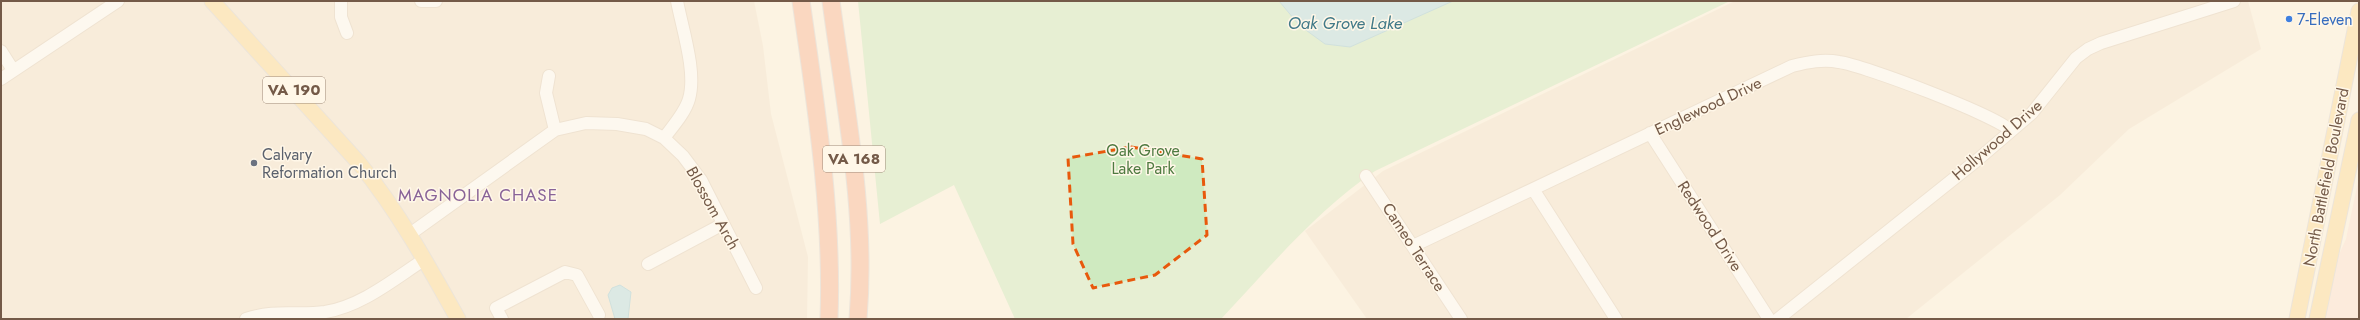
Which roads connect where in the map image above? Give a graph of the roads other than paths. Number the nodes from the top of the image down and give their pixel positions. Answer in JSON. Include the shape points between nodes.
{"nodes":[{"id":1,"x":118,"y":1,"type":"edge"},
{"id":2,"x":212,"y":1,"type":"edge"},
{"id":3,"x":341,"y":1,"type":"edge"},
{"id":4,"x":421,"y":1,"type":"edge"},
{"id":5,"x":436,"y":1,"type":"edge"},
{"id":6,"x":677,"y":1,"type":"edge"},
{"id":7,"x":801,"y":1,"type":"edge"},
{"id":8,"x":831,"y":1,"type":"edge"},
{"id":9,"x":2234,"y":1,"type":"edge"},
{"id":10,"x":2359,"y":11,"type":"edge"},
{"id":11,"x":348,"y":33,"type":"dead end"},
{"id":12,"x":1,"y":51,"type":"edge"},
{"id":13,"x":13,"y":70,"type":"junction"},
{"id":14,"x":549,"y":76,"type":"dead end"},
{"id":15,"x":1,"y":79,"type":"edge"},
{"id":16,"x":2359,"y":120,"type":"edge"},
{"id":17,"x":555,"y":130,"type":"junction"},
{"id":18,"x":2011,"y":131,"type":"junction"},
{"id":19,"x":1650,"y":133,"type":"junction"},
{"id":20,"x":664,"y":138,"type":"junction"},
{"id":21,"x":1366,"y":176,"type":"dead end"},
{"id":22,"x":1533,"y":189,"type":"junction"},
{"id":23,"x":723,"y":224,"type":"junction"},
{"id":24,"x":410,"y":234,"type":"junction"},
{"id":25,"x":1413,"y":246,"type":"junction"},
{"id":26,"x":425,"y":259,"type":"junction"},
{"id":27,"x":648,"y":264,"type":"dead end"},
{"id":28,"x":756,"y":288,"type":"dead end"},
{"id":29,"x":598,"y":314,"type":"dead end"},
{"id":30,"x":246,"y":319,"type":"edge"},
{"id":31,"x":458,"y":319,"type":"edge"},
{"id":32,"x":502,"y":319,"type":"edge"},
{"id":33,"x":829,"y":319,"type":"edge"},
{"id":34,"x":858,"y":319,"type":"edge"},
{"id":35,"x":1461,"y":319,"type":"edge"},
{"id":36,"x":1616,"y":319,"type":"edge"},
{"id":37,"x":1770,"y":319,"type":"edge"},
{"id":38,"x":1778,"y":319,"type":"edge"},
{"id":39,"x":2297,"y":319,"type":"edge"},
{"id":40,"x":2317,"y":319,"type":"edge"}],
"edges":[{"from":1,"to":13,"type":"street"},
{"from":2,"to":24,"type":"main road","number":"VA 190","via":[[359,163],[381,190]]},
{"from":3,"to":11,"type":"street","via":[[341,17]]},
{"from":4,"to":5,"type":"street"},
{"from":6,"to":20,"type":"street","via":[[692,80],[689,99],[678,120]]},
{"from":7,"to":33,"type":"highway","number":"VA 168","via":[[830,236]]},
{"from":8,"to":34,"type":"highway","number":"VA 168","via":[[853,154],[859,223]]},
{"from":9,"to":18,"type":"street","name":"Hollywood Drive","via":[[2150,26],[2088,49],[2073,61],[2045,98]]},
{"from":10,"to":39,"type":"main road","name":"North Battlefield Boulevard"},
{"from":12,"to":13,"type":"street"},
{"from":13,"to":15,"type":"street"},
{"from":14,"to":17,"type":"street","via":[[546,93]]},
{"from":16,"to":40,"type":"main road","name":"North Battlefield Boulevard"},
{"from":17,"to":20,"type":"street","name":"Blossom Arch","via":[[586,123],[617,124],[646,129]]},
{"from":17,"to":24,"type":"street","name":"Blossom Arch"},
{"from":18,"to":19,"type":"street","name":"Englewood Drive","via":[[2001,123],[1931,94],[1851,64],[1829,60],[1792,66]]},
{"from":18,"to":38,"type":"street","name":"Hollywood Drive"},
{"from":19,"to":22,"type":"street","name":"Englewood Drive"},
{"from":19,"to":37,"type":"street","name":"Redwood Drive"},
{"from":20,"to":23,"type":"street","name":"Blossom Arch","via":[[692,167]]},
{"from":21,"to":25,"type":"street","name":"Cameo Terrace"},
{"from":22,"to":25,"type":"street","name":"Englewood Drive"},
{"from":22,"to":36,"type":"street"},
{"from":23,"to":27,"type":"street"},
{"from":23,"to":28,"type":"street","name":"Blossom Arch"},
{"from":24,"to":26,"type":"main road","number":"VA 190"},
{"from":25,"to":35,"type":"street","name":"Cameo Terrace"},
{"from":26,"to":30,"type":"street","via":[[373,293],[344,308],[308,313],[276,312]]},
{"from":26,"to":31,"type":"main road","number":"VA 190"},
{"from":29,"to":32,"type":"street","via":[[577,275],[565,272],[496,308]]}]}
